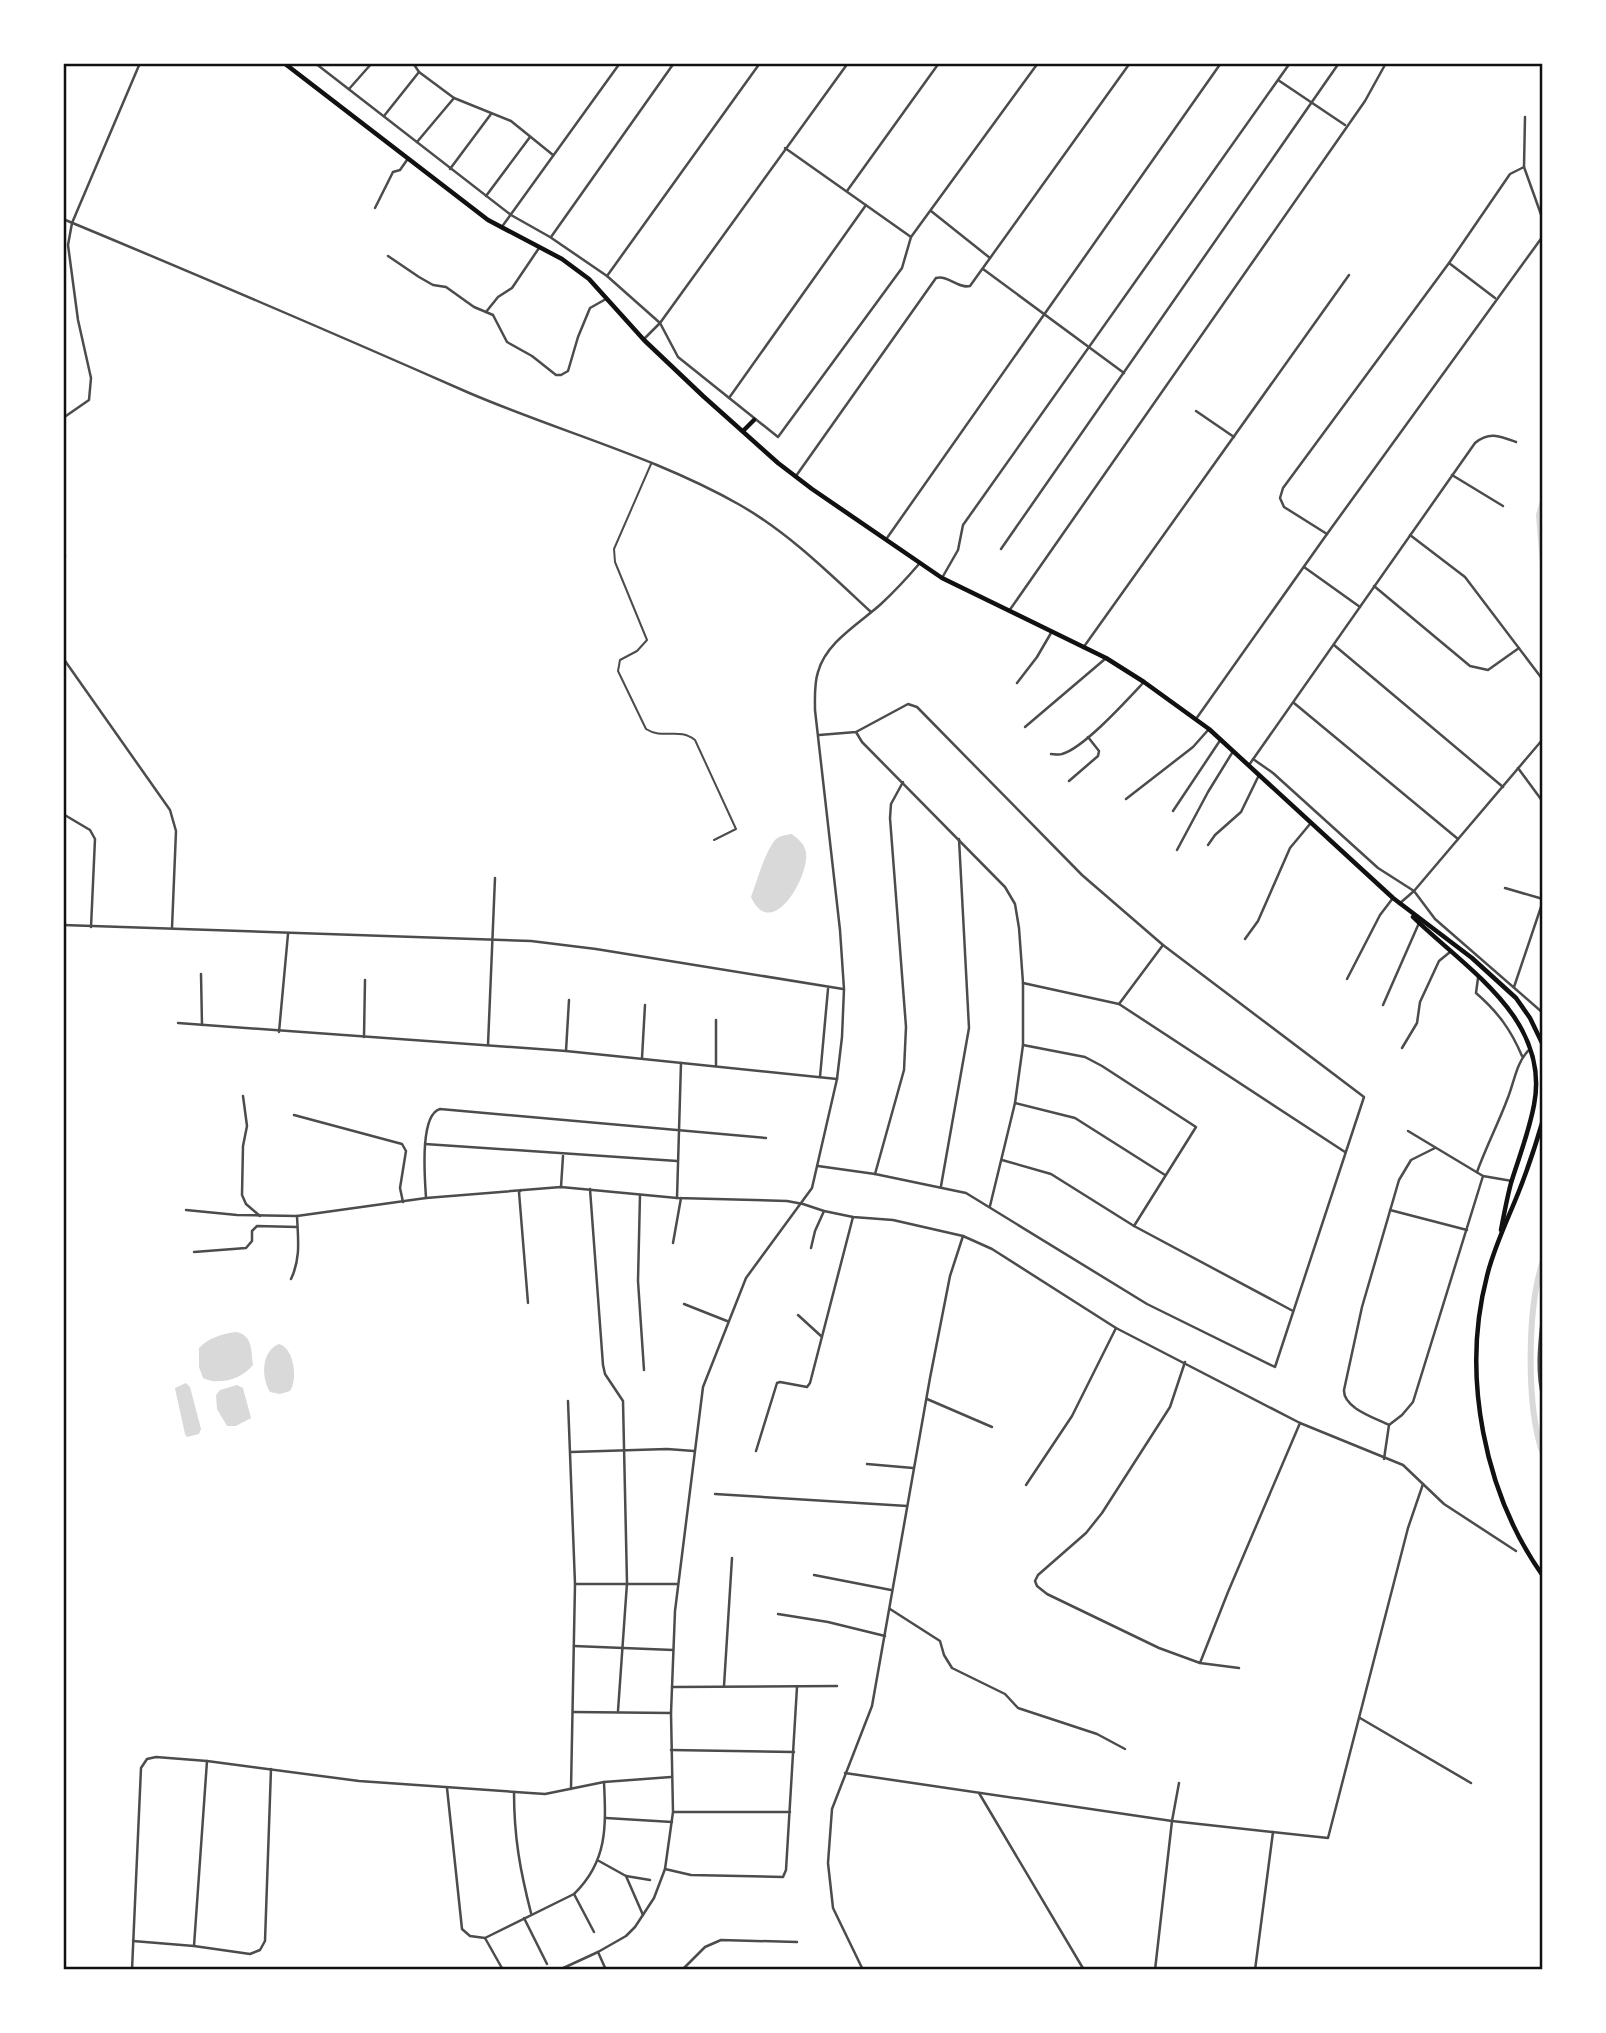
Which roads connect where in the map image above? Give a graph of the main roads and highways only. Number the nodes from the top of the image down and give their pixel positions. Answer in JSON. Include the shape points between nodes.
{"nodes":[{"id":1,"x":284,"y":63,"type":"edge"},
{"id":2,"x":754,"y":420,"type":"road end"},
{"id":3,"x":743,"y":431,"type":"junction"},
{"id":4,"x":1399,"y":904,"type":"junction"},
{"id":5,"x":1543,"y":1045,"type":"edge"},
{"id":6,"x":1543,"y":1120,"type":"edge"},
{"id":7,"x":1497,"y":1245,"type":"junction"},
{"id":8,"x":1543,"y":1576,"type":"edge"}],
"edges":[{"from":1,"to":3,"type":"main road","via":[[501,228],[562,259],[589,279],[644,340]]},
{"from":2,"to":3,"type":"main road"},
{"from":3,"to":4,"type":"main road","via":[[778,463],[919,564],[1106,658],[1196,719]]},
{"from":4,"to":5,"type":"main road","via":[[1472,958],[1516,998]]},
{"from":4,"to":7,"type":"main road","via":[[1505,1003],[1530,1048],[1535,1069],[1534,1105]]},
{"from":6,"to":7,"type":"main road"},
{"from":7,"to":8,"type":"main road","via":[[1477,1325],[1479,1408],[1484,1442],[1504,1504],[1525,1551]]}]}
